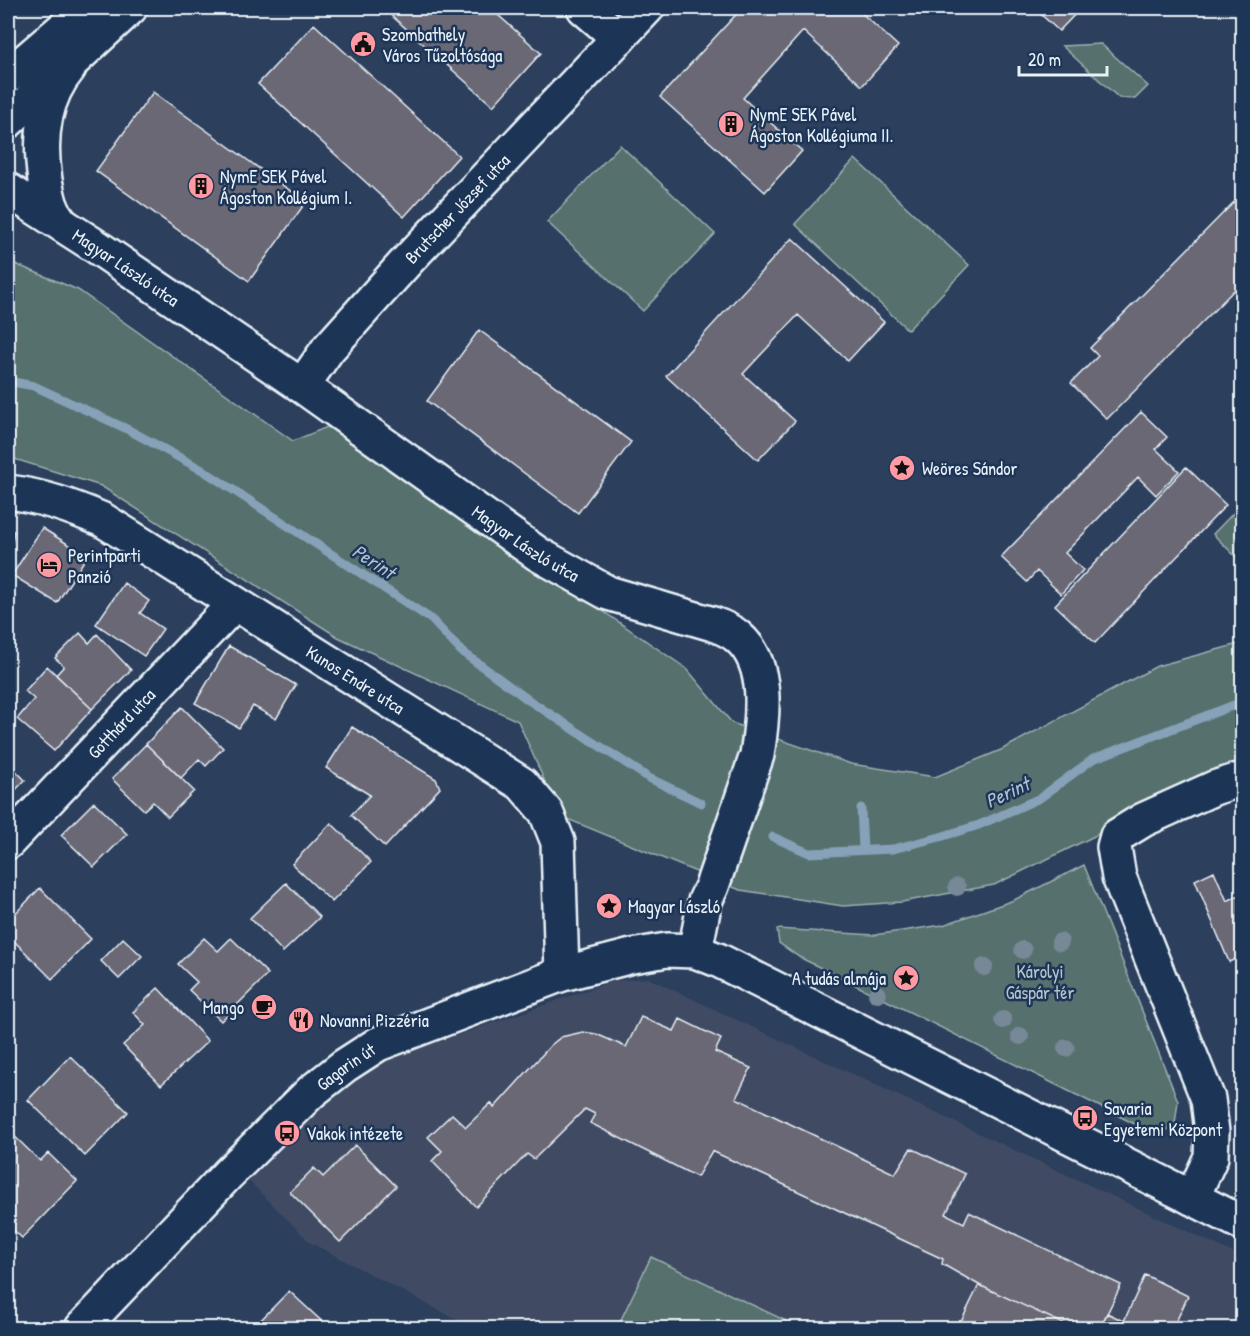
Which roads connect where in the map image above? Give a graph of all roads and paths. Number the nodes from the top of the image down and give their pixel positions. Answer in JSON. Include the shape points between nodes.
{"nodes":[{"id":1,"x":87,"y":8,"type":"edge"},
{"id":2,"x":130,"y":8,"type":"edge"},
{"id":3,"x":584,"y":8,"type":"edge"},
{"id":4,"x":647,"y":8,"type":"edge"},
{"id":5,"x":618,"y":38,"type":"junction"},
{"id":6,"x":84,"y":50,"type":"junction"},
{"id":7,"x":8,"y":76,"type":"edge"},
{"id":8,"x":8,"y":121,"type":"edge"},
{"id":9,"x":8,"y":190,"type":"edge"},
{"id":10,"x":61,"y":223,"type":"junction"},
{"id":11,"x":302,"y":386,"type":"junction"},
{"id":12,"x":8,"y":492,"type":"edge"},
{"id":13,"x":234,"y":604,"type":"junction"},
{"id":14,"x":1242,"y":778,"type":"edge"},
{"id":15,"x":8,"y":842,"type":"edge"},
{"id":16,"x":695,"y":951,"type":"junction"},
{"id":17,"x":562,"y":974,"type":"junction"},
{"id":18,"x":1192,"y":1198,"type":"junction"},
{"id":19,"x":1242,"y":1223,"type":"edge"},
{"id":20,"x":82,"y":1329,"type":"edge"}],
"edges":[{"from":1,"to":7,"type":"street"},
{"from":2,"to":6,"type":"street"},
{"from":3,"to":5,"type":"street"},
{"from":4,"to":5,"type":"street","name":"Brutscher József utca"},
{"from":5,"to":11,"type":"street","name":"Brutscher József utca","via":[[399,270],[328,349]]},
{"from":6,"to":8,"type":"street"},
{"from":6,"to":10,"type":"street","name":"Magyar László utca","via":[[53,92],[43,128],[42,162],[48,198]]},
{"from":9,"to":10,"type":"street","name":"Magyar László utca"},
{"from":10,"to":11,"type":"street","name":"Magyar László utca"},
{"from":11,"to":16,"type":"street","name":"Magyar László utca","via":[[538,554],[609,594],[713,624],[738,636],[754,659],[762,702],[757,755],[705,901]]},
{"from":12,"to":13,"type":"street","name":"Kunos Endre utca","via":[[64,504],[103,520]]},
{"from":13,"to":15,"type":"street","name":"Gotthárd utca"},
{"from":13,"to":17,"type":"street","name":"Kunos Endre utca","via":[[522,784],[546,812],[558,842]]},
{"from":14,"to":18,"type":"street","via":[[1150,817],[1117,836],[1114,848],[1119,877],[1208,1099],[1211,1157]]},
{"from":16,"to":17,"type":"street","name":"Gagarin út","via":[[667,950]]},
{"from":16,"to":18,"type":"street"},
{"from":17,"to":20,"type":"street","name":"Gagarin út","via":[[378,1044],[344,1066],[310,1092],[228,1174]]},
{"from":18,"to":19,"type":"street"}]}
